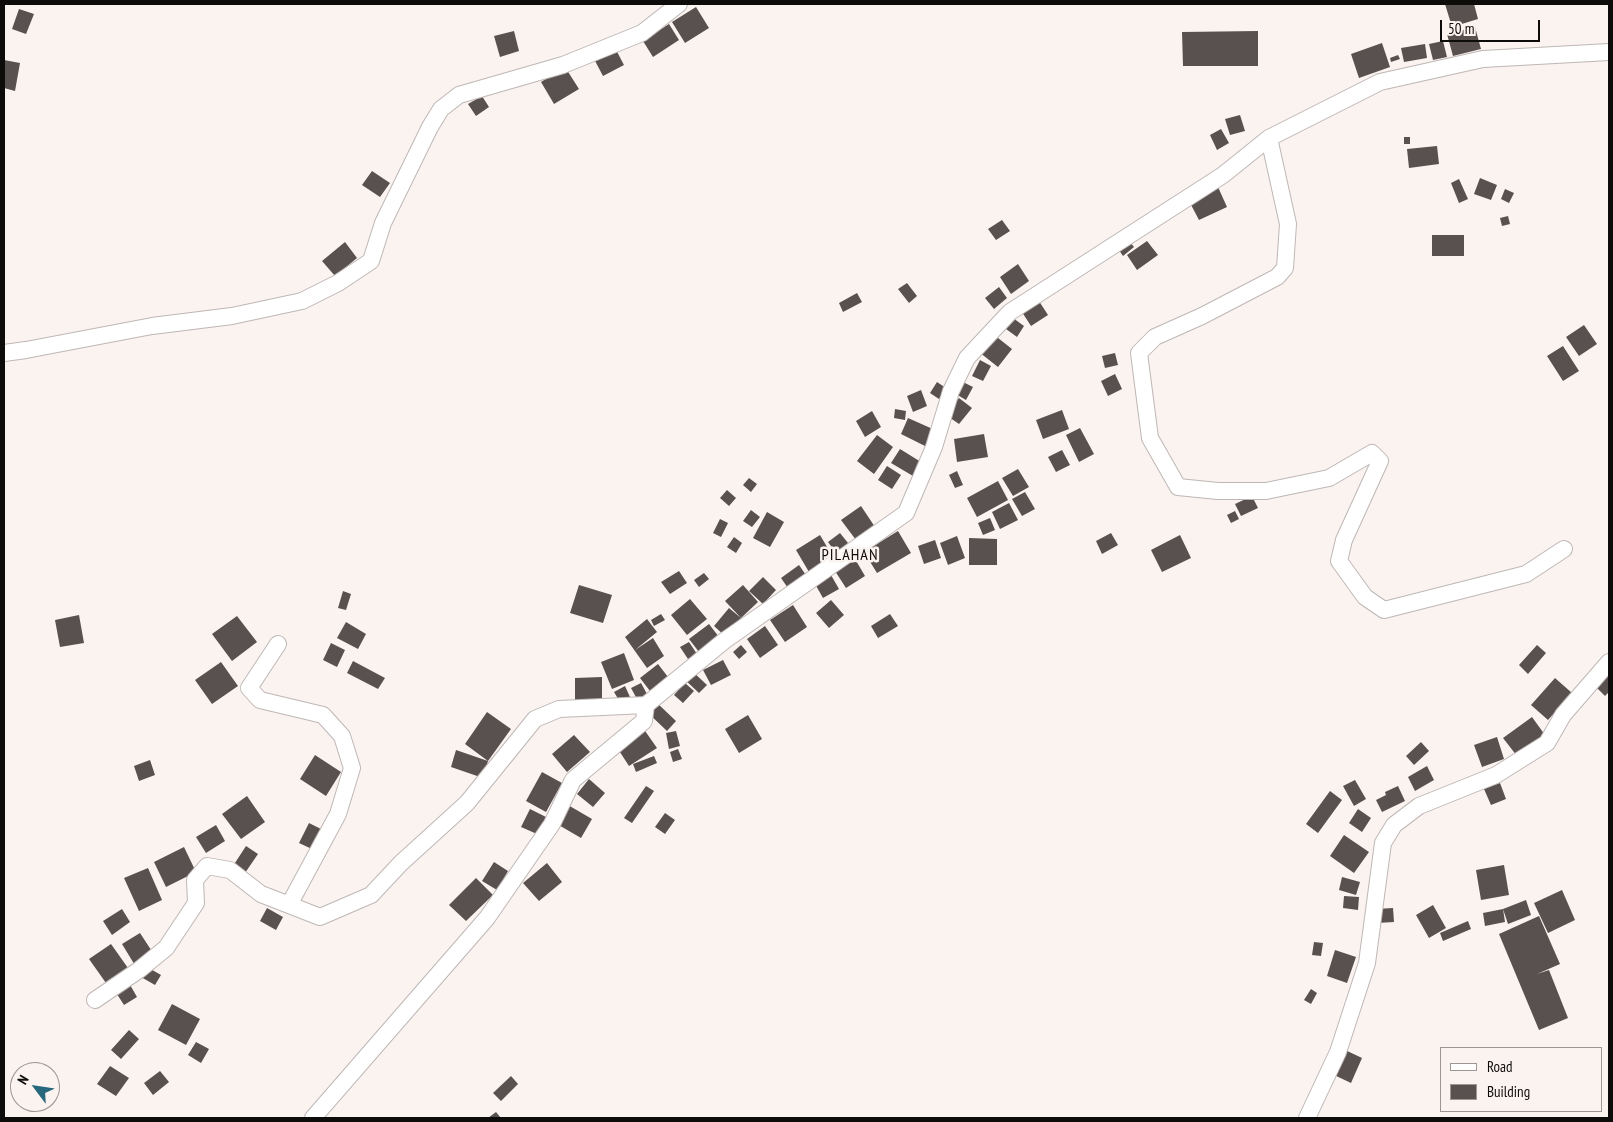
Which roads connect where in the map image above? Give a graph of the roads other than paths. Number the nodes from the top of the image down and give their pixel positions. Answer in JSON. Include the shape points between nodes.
{"nodes":[{"id":1,"x":679,"y":4,"type":"edge"},
{"id":2,"x":1609,"y":52,"type":"edge"},
{"id":3,"x":1269,"y":138,"type":"junction"},
{"id":4,"x":4,"y":353,"type":"edge"},
{"id":5,"x":1564,"y":549,"type":"dead end"},
{"id":6,"x":278,"y":644,"type":"dead end"},
{"id":7,"x":1609,"y":662,"type":"edge"},
{"id":8,"x":646,"y":705,"type":"junction"},
{"id":9,"x":289,"y":905,"type":"junction"},
{"id":10,"x":95,"y":1000,"type":"dead end"},
{"id":11,"x":313,"y":1118,"type":"edge"},
{"id":12,"x":1307,"y":1118,"type":"edge"}],
"edges":[{"from":1,"to":4,"type":"street","via":[[642,33],[563,65],[459,95],[441,109],[383,223],[370,261],[338,283],[302,301],[232,316],[152,326]]},
{"from":2,"to":3,"type":"street","via":[[1483,59],[1380,82]]},
{"from":3,"to":5,"type":"street","via":[[1288,224],[1285,268],[1277,277],[1155,337],[1139,353],[1150,438],[1178,487],[1266,491],[1329,478],[1372,453],[1380,461],[1344,540],[1339,561],[1365,597],[1384,610],[1526,574]]},
{"from":3,"to":8,"type":"street","via":[[1223,175],[1010,312],[967,358],[951,391],[934,447],[906,513],[724,641]]},
{"from":6,"to":9,"type":"street","via":[[249,688],[260,700],[323,715],[342,736],[352,768],[338,814]]},
{"from":7,"to":12,"type":"street","via":[[1563,715],[1547,744],[1496,775],[1419,806],[1394,824],[1383,843],[1367,962],[1338,1052]]},
{"from":8,"to":9,"type":"street","via":[[559,709],[535,719],[467,803],[371,895],[320,917]]},
{"from":8,"to":11,"type":"street","via":[[644,721],[574,780],[552,824],[487,918]]},
{"from":9,"to":10,"type":"street","via":[[261,894],[230,870],[207,866],[195,880],[196,903],[166,948]]}]}
